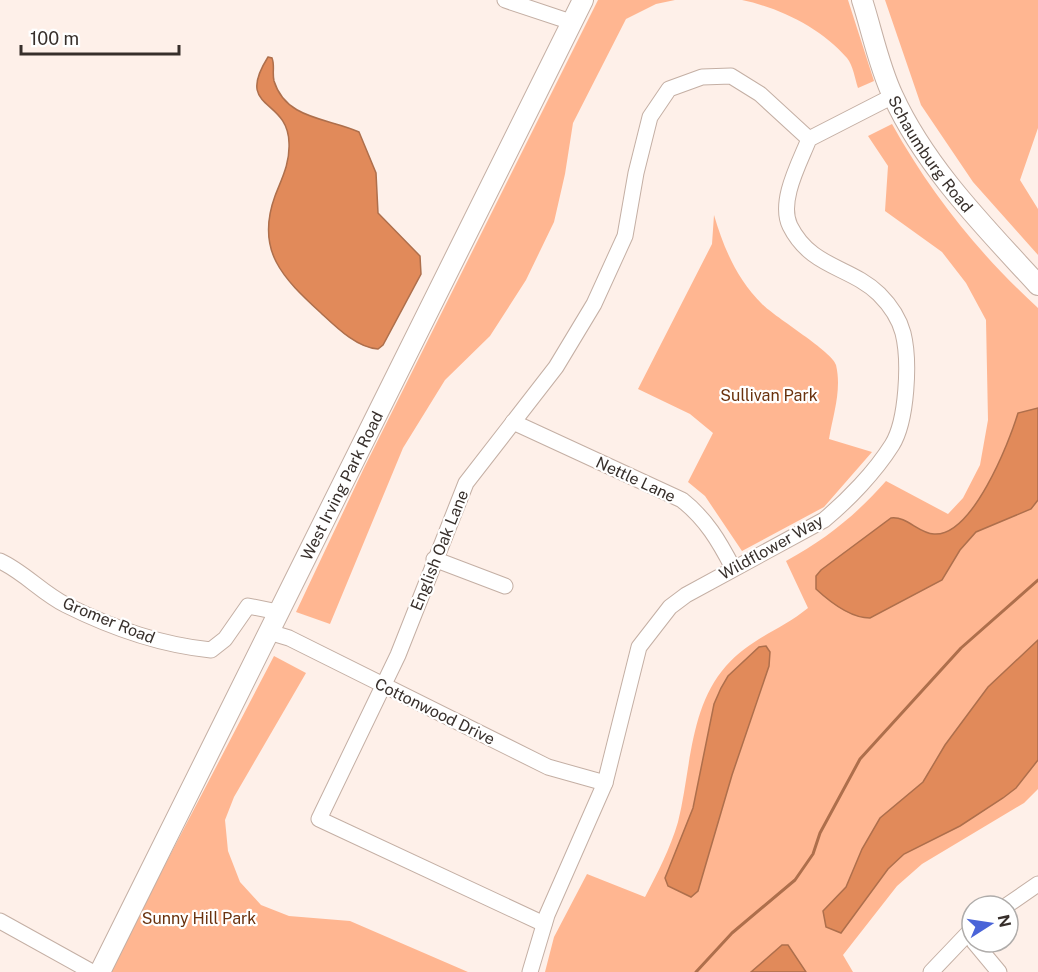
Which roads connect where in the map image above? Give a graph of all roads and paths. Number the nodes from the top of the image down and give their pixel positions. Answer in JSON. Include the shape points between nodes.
{"nodes":[{"id":1,"x":505,"y":0,"type":"edge"},
{"id":2,"x":583,"y":0,"type":"edge"},
{"id":3,"x":862,"y":0,"type":"edge"},
{"id":4,"x":572,"y":22,"type":"junction"},
{"id":5,"x":893,"y":96,"type":"junction"},
{"id":6,"x":809,"y":139,"type":"junction"},
{"id":7,"x":1038,"y":285,"type":"edge"},
{"id":8,"x":513,"y":422,"type":"junction"},
{"id":9,"x":434,"y":559,"type":"junction"},
{"id":10,"x":0,"y":561,"type":"edge"},
{"id":11,"x":733,"y":568,"type":"junction"},
{"id":12,"x":504,"y":586,"type":"dead end"},
{"id":13,"x":278,"y":612,"type":"junction"},
{"id":14,"x":268,"y":632,"type":"junction"},
{"id":15,"x":383,"y":686,"type":"junction"},
{"id":16,"x":605,"y":783,"type":"junction"},
{"id":17,"x":1038,"y":884,"type":"edge"},
{"id":18,"x":1020,"y":896,"type":"edge"},
{"id":19,"x":0,"y":921,"type":"edge"},
{"id":20,"x":544,"y":924,"type":"junction"},
{"id":21,"x":960,"y":946,"type":"edge"},
{"id":22,"x":985,"y":954,"type":"edge"},
{"id":23,"x":92,"y":972,"type":"edge"},
{"id":24,"x":99,"y":972,"type":"edge"},
{"id":25,"x":530,"y":972,"type":"edge"},
{"id":26,"x":931,"y":972,"type":"edge"},
{"id":27,"x":999,"y":972,"type":"edge"}],
"edges":[{"from":1,"to":4,"type":"street"},
{"from":2,"to":4,"type":"main road","name":"West Irving Park Road"},
{"from":3,"to":5,"type":"main road","name":"Schaumburg Road"},
{"from":4,"to":13,"type":"main road","name":"West Irving Park Road"},
{"from":5,"to":6,"type":"street"},
{"from":5,"to":7,"type":"main road","name":"Schaumburg Road","via":[[930,158]]},
{"from":6,"to":8,"type":"street","name":"English Oak Lane","via":[[760,94],[730,76],[702,77],[669,89],[650,117],[626,236],[594,304],[556,367]]},
{"from":6,"to":11,"type":"street","name":"Wildflower Way","via":[[787,195],[789,224],[813,256],[878,293],[897,319],[905,353],[902,418],[892,444],[837,509],[824,520]]},
{"from":8,"to":9,"type":"street","name":"English Oak Lane","via":[[466,483]]},
{"from":8,"to":11,"type":"street","name":"Nettle Lane","via":[[682,500],[699,514]]},
{"from":9,"to":12,"type":"street"},
{"from":9,"to":15,"type":"street","name":"English Oak Lane"},
{"from":10,"to":13,"type":"street","name":"Gromer Road","via":[[64,604],[140,636],[189,648],[211,650],[225,639],[248,606]]},
{"from":11,"to":16,"type":"street","name":"Wildflower Way","via":[[670,607],[639,647]]},
{"from":13,"to":14,"type":"main road","name":"West Irving Park Road"},
{"from":14,"to":15,"type":"street","name":"Cottonwood Drive","via":[[289,638]]},
{"from":14,"to":24,"type":"main road","name":"West Irving Park Road"},
{"from":15,"to":16,"type":"street","name":"Cottonwood Drive","via":[[548,767]]},
{"from":15,"to":20,"type":"street","name":"English Oak Lane","via":[[319,819]]},
{"from":16,"to":20,"type":"street","name":"Wildflower Way"},
{"from":17,"to":18,"type":"street"},
{"from":19,"to":23,"type":"street"},
{"from":20,"to":25,"type":"street","name":"Wildflower Way"},
{"from":21,"to":26,"type":"street"},
{"from":22,"to":27,"type":"street"}]}
